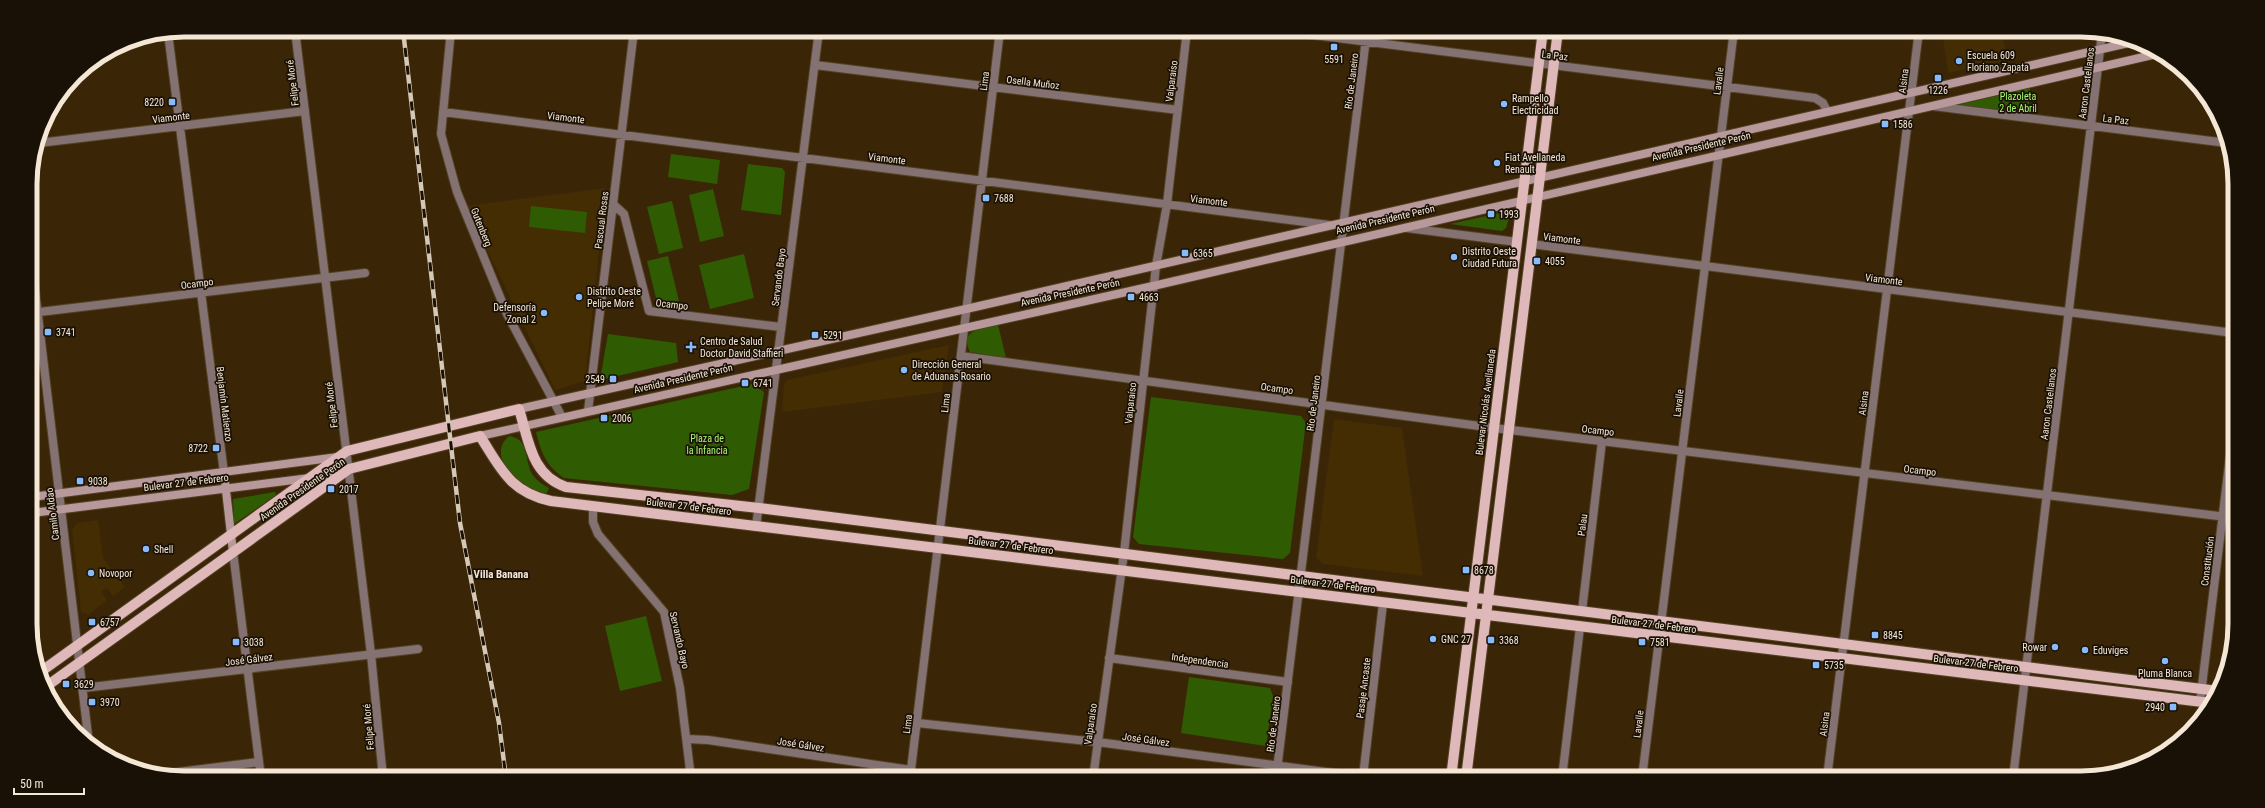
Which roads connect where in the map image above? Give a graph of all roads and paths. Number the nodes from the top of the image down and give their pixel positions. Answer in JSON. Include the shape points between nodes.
{"nodes":[{"id":1,"x":296,"y":37,"type":"edge"},
{"id":2,"x":450,"y":37,"type":"edge"},
{"id":3,"x":633,"y":37,"type":"edge"},
{"id":4,"x":818,"y":37,"type":"edge"},
{"id":5,"x":999,"y":37,"type":"edge"},
{"id":6,"x":1186,"y":37,"type":"edge"},
{"id":7,"x":1328,"y":37,"type":"edge"},
{"id":8,"x":1366,"y":37,"type":"edge"},
{"id":9,"x":1542,"y":37,"type":"edge"},
{"id":10,"x":1557,"y":37,"type":"edge"},
{"id":11,"x":1733,"y":37,"type":"edge"},
{"id":12,"x":1918,"y":37,"type":"edge"},
{"id":13,"x":169,"y":38,"type":"edge"},
{"id":14,"x":2101,"y":38,"type":"edge"},
{"id":15,"x":1366,"y":42,"type":"junction"},
{"id":16,"x":2125,"y":44,"type":"edge"},
{"id":17,"x":2100,"y":50,"type":"junction"},
{"id":18,"x":2152,"y":55,"type":"edge"},
{"id":19,"x":1539,"y":63,"type":"junction"},
{"id":20,"x":815,"y":65,"type":"junction"},
{"id":21,"x":1554,"y":65,"type":"junction"},
{"id":22,"x":2098,"y":68,"type":"junction"},
{"id":23,"x":1727,"y":87,"type":"junction"},
{"id":24,"x":993,"y":88,"type":"junction"},
{"id":25,"x":1912,"y":92,"type":"junction"},
{"id":26,"x":1930,"y":106,"type":"junction"},
{"id":27,"x":1178,"y":110,"type":"junction"},
{"id":28,"x":1909,"y":110,"type":"junction"},
{"id":29,"x":305,"y":111,"type":"junction"},
{"id":30,"x":1827,"y":111,"type":"junction"},
{"id":31,"x":443,"y":112,"type":"junction"},
{"id":32,"x":180,"y":126,"type":"junction"},
{"id":33,"x":2091,"y":126,"type":"junction"},
{"id":34,"x":622,"y":134,"type":"junction"},
{"id":35,"x":1721,"y":136,"type":"junction"},
{"id":36,"x":43,"y":142,"type":"edge"},
{"id":37,"x":2222,"y":142,"type":"edge"},
{"id":38,"x":1719,"y":155,"type":"junction"},
{"id":39,"x":803,"y":158,"type":"junction"},
{"id":40,"x":1539,"y":177,"type":"junction"},
{"id":41,"x":982,"y":180,"type":"junction"},
{"id":42,"x":1525,"y":180,"type":"junction"},
{"id":43,"x":1537,"y":196,"type":"junction"},
{"id":44,"x":1522,"y":199,"type":"junction"},
{"id":45,"x":613,"y":204,"type":"junction"},
{"id":46,"x":1167,"y":204,"type":"junction"},
{"id":47,"x":1345,"y":221,"type":"junction"},
{"id":48,"x":1329,"y":225,"type":"junction"},
{"id":49,"x":1402,"y":227,"type":"junction"},
{"id":50,"x":1342,"y":241,"type":"junction"},
{"id":51,"x":1517,"y":242,"type":"junction"},
{"id":52,"x":1531,"y":244,"type":"junction"},
{"id":53,"x":1156,"y":266,"type":"junction"},
{"id":54,"x":1705,"y":267,"type":"junction"},
{"id":55,"x":365,"y":273,"type":"dead end"},
{"id":56,"x":326,"y":277,"type":"junction"},
{"id":57,"x":1154,"y":286,"type":"junction"},
{"id":58,"x":1887,"y":290,"type":"junction"},
{"id":59,"x":201,"y":292,"type":"junction"},
{"id":60,"x":966,"y":309,"type":"junction"},
{"id":61,"x":2069,"y":312,"type":"junction"},
{"id":62,"x":37,"y":313,"type":"edge"},
{"id":63,"x":782,"y":327,"type":"junction"},
{"id":64,"x":964,"y":328,"type":"junction"},
{"id":65,"x":2228,"y":332,"type":"edge"},
{"id":66,"x":37,"y":335,"type":"edge"},
{"id":67,"x":780,"y":350,"type":"junction"},
{"id":68,"x":961,"y":356,"type":"junction"},
{"id":69,"x":776,"y":369,"type":"junction"},
{"id":70,"x":1143,"y":380,"type":"junction"},
{"id":71,"x":590,"y":392,"type":"junction"},
{"id":72,"x":554,"y":401,"type":"junction"},
{"id":73,"x":1322,"y":404,"type":"junction"},
{"id":74,"x":519,"y":409,"type":"junction"},
{"id":75,"x":588,"y":412,"type":"junction"},
{"id":76,"x":562,"y":417,"type":"junction"},
{"id":77,"x":524,"y":426,"type":"junction"},
{"id":78,"x":1494,"y":428,"type":"junction"},
{"id":79,"x":1509,"y":430,"type":"junction"},
{"id":80,"x":480,"y":436,"type":"junction"},
{"id":81,"x":1602,"y":441,"type":"junction"},
{"id":82,"x":1682,"y":451,"type":"junction"},
{"id":83,"x":343,"y":454,"type":"junction"},
{"id":84,"x":346,"y":471,"type":"junction"},
{"id":85,"x":224,"y":473,"type":"junction"},
{"id":86,"x":1864,"y":473,"type":"junction"},
{"id":87,"x":2228,"y":474,"type":"edge"},
{"id":88,"x":309,"y":478,"type":"junction"},
{"id":89,"x":226,"y":489,"type":"junction"},
{"id":90,"x":59,"y":493,"type":"junction"},
{"id":91,"x":37,"y":495,"type":"edge"},
{"id":92,"x":2047,"y":495,"type":"junction"},
{"id":93,"x":593,"y":506,"type":"junction"},
{"id":94,"x":759,"y":508,"type":"junction"},
{"id":95,"x":61,"y":509,"type":"junction"},
{"id":96,"x":37,"y":512,"type":"edge"},
{"id":97,"x":2223,"y":517,"type":"junction"},
{"id":98,"x":2228,"y":517,"type":"edge"},
{"id":99,"x":756,"y":527,"type":"junction"},
{"id":100,"x":941,"y":531,"type":"junction"},
{"id":101,"x":231,"y":534,"type":"junction"},
{"id":102,"x":939,"y":548,"type":"junction"},
{"id":103,"x":233,"y":552,"type":"junction"},
{"id":104,"x":1124,"y":553,"type":"junction"},
{"id":105,"x":1121,"y":570,"type":"junction"},
{"id":106,"x":1301,"y":576,"type":"junction"},
{"id":107,"x":1299,"y":593,"type":"junction"},
{"id":108,"x":1473,"y":597,"type":"junction"},
{"id":109,"x":1488,"y":599,"type":"junction"},
{"id":110,"x":1383,"y":602,"type":"junction"},
{"id":111,"x":1582,"y":610,"type":"junction"},
{"id":112,"x":1471,"y":613,"type":"junction"},
{"id":113,"x":1485,"y":615,"type":"junction"},
{"id":114,"x":1661,"y":620,"type":"junction"},
{"id":115,"x":1580,"y":627,"type":"junction"},
{"id":116,"x":1659,"y":636,"type":"junction"},
{"id":117,"x":1843,"y":643,"type":"junction"},
{"id":118,"x":78,"y":645,"type":"junction"},
{"id":119,"x":418,"y":649,"type":"dead end"},
{"id":120,"x":371,"y":654,"type":"junction"},
{"id":121,"x":1109,"y":658,"type":"junction"},
{"id":122,"x":1842,"y":659,"type":"junction"},
{"id":123,"x":80,"y":662,"type":"junction"},
{"id":124,"x":2027,"y":667,"type":"junction"},
{"id":125,"x":44,"y":669,"type":"edge"},
{"id":126,"x":248,"y":669,"type":"junction"},
{"id":127,"x":2025,"y":681,"type":"junction"},
{"id":128,"x":1288,"y":682,"type":"junction"},
{"id":129,"x":50,"y":684,"type":"edge"},
{"id":130,"x":83,"y":688,"type":"junction"},
{"id":131,"x":2202,"y":689,"type":"junction"},
{"id":132,"x":2212,"y":690,"type":"edge"},
{"id":133,"x":2200,"y":702,"type":"junction"},
{"id":134,"x":2205,"y":702,"type":"edge"},
{"id":135,"x":917,"y":723,"type":"junction"},
{"id":136,"x":88,"y":736,"type":"edge"},
{"id":137,"x":687,"y":739,"type":"junction"},
{"id":138,"x":1097,"y":742,"type":"junction"},
{"id":139,"x":259,"y":762,"type":"junction"},
{"id":140,"x":1278,"y":766,"type":"junction"},
{"id":141,"x":186,"y":771,"type":"edge"},
{"id":142,"x":260,"y":771,"type":"edge"},
{"id":143,"x":382,"y":771,"type":"edge"},
{"id":144,"x":690,"y":771,"type":"edge"},
{"id":145,"x":893,"y":771,"type":"edge"},
{"id":146,"x":911,"y":771,"type":"edge"},
{"id":147,"x":1094,"y":771,"type":"edge"},
{"id":148,"x":1277,"y":771,"type":"edge"},
{"id":149,"x":1317,"y":771,"type":"edge"},
{"id":150,"x":1364,"y":771,"type":"edge"},
{"id":151,"x":1452,"y":771,"type":"edge"},
{"id":152,"x":1467,"y":771,"type":"edge"},
{"id":153,"x":1563,"y":771,"type":"edge"},
{"id":154,"x":1643,"y":771,"type":"edge"},
{"id":155,"x":1828,"y":771,"type":"edge"},
{"id":156,"x":2014,"y":771,"type":"edge"}],
"edges":[{"from":1,"to":29,"type":"street","name":"Felipe Moré"},
{"from":2,"to":31,"type":"street","name":"Gutenberg"},
{"from":3,"to":34,"type":"street","name":"Pascual Rosas"},
{"from":4,"to":20,"type":"street","name":"Servando Bayo"},
{"from":5,"to":24,"type":"street","name":"Lima"},
{"from":6,"to":27,"type":"street","name":"Valparaíso"},
{"from":7,"to":15,"type":"street","name":"La Paz"},
{"from":8,"to":15,"type":"street","name":"Río de Janeiro"},
{"from":9,"to":19,"type":"main road","name":"Bulevar Nicolás Avellaneda"},
{"from":10,"to":21,"type":"main road"},
{"from":11,"to":23,"type":"street","name":"Lavalle"},
{"from":12,"to":25,"type":"street","name":"Alsina"},
{"from":13,"to":32,"type":"street","name":"Benjamín Matienzo"},
{"from":14,"to":17,"type":"street","name":"Aaron Castellanos"},
{"from":15,"to":19,"type":"street","name":"La Paz"},
{"from":15,"to":47,"type":"street","name":"Río de Janeiro"},
{"from":16,"to":17,"type":"main road","name":"Avenida Presidente Perón"},
{"from":17,"to":22,"type":"street","name":"Aaron Castellanos"},
{"from":17,"to":25,"type":"main road","name":"Avenida Presidente Perón"},
{"from":18,"to":22,"type":"main road","name":"Avenida Presidente Perón"},
{"from":19,"to":21,"type":"street","name":"La Paz"},
{"from":19,"to":42,"type":"main road","name":"Bulevar Nicolás Avellaneda"},
{"from":20,"to":24,"type":"street","name":"Osella Muñoz"},
{"from":20,"to":39,"type":"street","name":"Servando Bayo"},
{"from":21,"to":23,"type":"street","name":"La Paz"},
{"from":21,"to":40,"type":"main road"},
{"from":22,"to":26,"type":"main road","name":"Avenida Presidente Perón"},
{"from":22,"to":33,"type":"street","name":"Aaron Castellanos"},
{"from":23,"to":30,"type":"street","name":"La Paz","via":[[1815,98],[1823,103]]},
{"from":23,"to":35,"type":"street","name":"Lavalle"},
{"from":24,"to":27,"type":"street","name":"Osella Muñoz"},
{"from":24,"to":41,"type":"street","name":"Lima"},
{"from":25,"to":28,"type":"street","name":"Alsina"},
{"from":25,"to":30,"type":"main road","name":"Avenida Presidente Perón"},
{"from":26,"to":28,"type":"main road","name":"Avenida Presidente Perón"},
{"from":26,"to":33,"type":"street","name":"La Paz"},
{"from":27,"to":46,"type":"street","name":"Valparaíso"},
{"from":28,"to":38,"type":"main road","name":"Avenida Presidente Perón"},
{"from":28,"to":58,"type":"street","name":"Alsina"},
{"from":29,"to":32,"type":"street","name":"Viamonte"},
{"from":29,"to":56,"type":"street","name":"Felipe Moré"},
{"from":30,"to":35,"type":"main road","name":"Avenida Presidente Perón"},
{"from":31,"to":34,"type":"street","name":"Viamonte"},
{"from":31,"to":72,"type":"street","name":"Gutenberg","via":[[441,134],[457,192],[507,314]]},
{"from":32,"to":36,"type":"street","name":"Viamonte"},
{"from":32,"to":59,"type":"street","name":"Benjamín Matienzo"},
{"from":33,"to":37,"type":"street","name":"La Paz"},
{"from":33,"to":61,"type":"street","name":"Aaron Castellanos"},
{"from":34,"to":39,"type":"street","name":"Viamonte"},
{"from":34,"to":45,"type":"street","name":"Pascual Rosas"},
{"from":35,"to":38,"type":"street","name":"Lavalle"},
{"from":35,"to":40,"type":"main road","name":"Avenida Presidente Perón"},
{"from":38,"to":43,"type":"main road","name":"Avenida Presidente Perón"},
{"from":38,"to":54,"type":"street","name":"Lavalle"},
{"from":39,"to":41,"type":"street","name":"Viamonte"},
{"from":39,"to":63,"type":"street","name":"Servando Bayo"},
{"from":40,"to":42,"type":"main road","name":"Avenida Presidente Perón"},
{"from":40,"to":43,"type":"main road"},
{"from":41,"to":46,"type":"street","name":"Viamonte"},
{"from":41,"to":60,"type":"street","name":"Lima"},
{"from":42,"to":44,"type":"main road","name":"Bulevar Nicolás Avellaneda"},
{"from":42,"to":47,"type":"main road","name":"Avenida Presidente Perón"},
{"from":43,"to":44,"type":"main road","name":"Avenida Presidente Perón"},
{"from":43,"to":52,"type":"main road"},
{"from":44,"to":49,"type":"main road","name":"Avenida Presidente Perón"},
{"from":44,"to":51,"type":"main road","name":"Bulevar Nicolás Avellaneda"},
{"from":45,"to":63,"type":"street","name":"Ocampo","via":[[624,214],[649,311]]},
{"from":45,"to":71,"type":"street","name":"Pascual Rosas"},
{"from":46,"to":48,"type":"street","name":"Viamonte"},
{"from":46,"to":53,"type":"street","name":"Valparaíso"},
{"from":47,"to":48,"type":"main road","name":"Avenida Presidente Perón"},
{"from":47,"to":50,"type":"street","name":"Río de Janeiro"},
{"from":48,"to":53,"type":"main road","name":"Avenida Presidente Perón"},
{"from":49,"to":50,"type":"main road","name":"Avenida Presidente Perón"},
{"from":49,"to":51,"type":"street"},
{"from":50,"to":57,"type":"main road","name":"Avenida Presidente Perón"},
{"from":50,"to":73,"type":"street","name":"Río de Janeiro"},
{"from":51,"to":78,"type":"main road","name":"Bulevar Nicolás Avellaneda"},
{"from":52,"to":54,"type":"street","name":"Viamonte"},
{"from":52,"to":79,"type":"main road"},
{"from":53,"to":57,"type":"street","name":"Valparaíso"},
{"from":53,"to":60,"type":"main road","name":"Avenida Presidente Perón"},
{"from":54,"to":58,"type":"street","name":"Viamonte"},
{"from":54,"to":82,"type":"street","name":"Lavalle"},
{"from":55,"to":56,"type":"street","name":"Ocampo"},
{"from":56,"to":59,"type":"street","name":"Ocampo"},
{"from":56,"to":83,"type":"street","name":"Felipe Moré"},
{"from":57,"to":64,"type":"main road","name":"Avenida Presidente Perón"},
{"from":57,"to":70,"type":"street","name":"Valparaíso"},
{"from":58,"to":61,"type":"street","name":"Viamonte"},
{"from":58,"to":86,"type":"street","name":"Alsina"},
{"from":59,"to":62,"type":"street","name":"Ocampo"},
{"from":59,"to":85,"type":"street","name":"Benjamín Matienzo"},
{"from":60,"to":64,"type":"street","name":"Lima"},
{"from":60,"to":67,"type":"main road","name":"Avenida Presidente Perón"},
{"from":61,"to":65,"type":"street","name":"Viamonte"},
{"from":61,"to":92,"type":"street","name":"Aaron Castellanos"},
{"from":63,"to":67,"type":"street","name":"Servando Bayo"},
{"from":64,"to":68,"type":"street","name":"Lima"},
{"from":64,"to":69,"type":"main road","name":"Avenida Presidente Perón"},
{"from":66,"to":90,"type":"street","name":"Camilo Aldao"},
{"from":67,"to":69,"type":"street","name":"Servando Bayo"},
{"from":67,"to":71,"type":"main road","name":"Avenida Presidente Perón"},
{"from":68,"to":70,"type":"street","name":"Ocampo"},
{"from":68,"to":100,"type":"street","name":"Lima"},
{"from":69,"to":75,"type":"main road","name":"Avenida Presidente Perón"},
{"from":69,"to":94,"type":"street","name":"Servando Bayo"},
{"from":70,"to":73,"type":"street","name":"Ocampo"},
{"from":70,"to":104,"type":"street","name":"Valparaíso"},
{"from":71,"to":72,"type":"main road","name":"Avenida Presidente Perón"},
{"from":71,"to":75,"type":"street","name":"Pascual Rosas"},
{"from":72,"to":74,"type":"main road","name":"Avenida Presidente Perón"},
{"from":72,"to":76,"type":"street","name":"Gutenberg"},
{"from":73,"to":78,"type":"street","name":"Ocampo"},
{"from":73,"to":106,"type":"street","name":"Río de Janeiro"},
{"from":74,"to":77,"type":"main road","name":"Bulevar 27 de Febrero"},
{"from":74,"to":83,"type":"main road","name":"Avenida Presidente Perón"},
{"from":75,"to":76,"type":"main road","name":"Avenida Presidente Perón"},
{"from":76,"to":77,"type":"main road","name":"Avenida Presidente Perón"},
{"from":77,"to":80,"type":"main road","name":"Avenida Presidente Perón"},
{"from":77,"to":94,"type":"main road","name":"Bulevar 27 de Febrero","via":[[535,460],[543,474],[553,482],[566,487]]},
{"from":78,"to":79,"type":"street","name":"Ocampo"},
{"from":78,"to":108,"type":"main road","name":"Bulevar Nicolás Avellaneda"},
{"from":79,"to":81,"type":"street","name":"Ocampo"},
{"from":79,"to":109,"type":"main road"},
{"from":80,"to":84,"type":"main road","name":"Avenida Presidente Perón"},
{"from":80,"to":93,"type":"main road","name":"Bulevar 27 de Febrero","via":[[515,486],[533,497]]},
{"from":81,"to":82,"type":"street","name":"Ocampo"},
{"from":81,"to":111,"type":"street","name":"Palau"},
{"from":82,"to":86,"type":"street","name":"Ocampo"},
{"from":82,"to":114,"type":"street","name":"Lavalle"},
{"from":83,"to":84,"type":"street","name":"Felipe Moré"},
{"from":83,"to":85,"type":"main road","name":"Bulevar 27 de Febrero"},
{"from":83,"to":88,"type":"main road","name":"Avenida Presidente Perón"},
{"from":84,"to":88,"type":"main road","name":"Bulevar 27 de Febrero"},
{"from":84,"to":103,"type":"main road","name":"Avenida Presidente Perón"},
{"from":84,"to":120,"type":"street","name":"Felipe Moré"},
{"from":85,"to":89,"type":"main road","name":"Benjamín Matienzo"},
{"from":85,"to":90,"type":"main road","name":"Bulevar 27 de Febrero"},
{"from":86,"to":92,"type":"street","name":"Ocampo"},
{"from":86,"to":117,"type":"street","name":"Alsina"},
{"from":87,"to":97,"type":"street","name":"Constitución"},
{"from":88,"to":89,"type":"main road","name":"Bulevar 27 de Febrero"},
{"from":88,"to":101,"type":"main road","name":"Avenida Presidente Perón"},
{"from":89,"to":95,"type":"main road","name":"Bulevar 27 de Febrero"},
{"from":89,"to":101,"type":"main road","name":"Benjamín Matienzo"},
{"from":90,"to":91,"type":"main road","name":"Bulevar 27 de Febrero"},
{"from":90,"to":95,"type":"street","name":"Camilo Aldao"},
{"from":92,"to":97,"type":"street","name":"Ocampo"},
{"from":92,"to":124,"type":"street","name":"Aaron Castellanos"},
{"from":93,"to":99,"type":"main road","name":"Bulevar 27 de Febrero"},
{"from":93,"to":137,"type":"street","name":"Servando Bayo","via":[[593,522],[598,534],[664,612],[680,688]]},
{"from":94,"to":99,"type":"street","name":"Servando Bayo"},
{"from":94,"to":100,"type":"main road","name":"Bulevar 27 de Febrero"},
{"from":95,"to":96,"type":"main road","name":"Bulevar 27 de Febrero"},
{"from":95,"to":118,"type":"street","name":"Camilo Aldao"},
{"from":97,"to":98,"type":"street","name":"Ocampo"},
{"from":97,"to":131,"type":"street","name":"Constitución"},
{"from":99,"to":102,"type":"main road","name":"Bulevar 27 de Febrero"},
{"from":100,"to":102,"type":"street","name":"Lima"},
{"from":100,"to":104,"type":"main road","name":"Bulevar 27 de Febrero"},
{"from":101,"to":103,"type":"main road","name":"Benjamín Matienzo"},
{"from":101,"to":118,"type":"main road","name":"Avenida Presidente Perón"},
{"from":102,"to":105,"type":"main road","name":"Bulevar 27 de Febrero"},
{"from":102,"to":135,"type":"street","name":"Lima"},
{"from":103,"to":123,"type":"main road","name":"Avenida Presidente Perón"},
{"from":103,"to":126,"type":"street","name":"Benjamín Matienzo"},
{"from":104,"to":105,"type":"street","name":"Valparaíso"},
{"from":104,"to":106,"type":"main road","name":"Bulevar 27 de Febrero"},
{"from":105,"to":107,"type":"main road","name":"Bulevar 27 de Febrero"},
{"from":105,"to":121,"type":"street","name":"Valparaíso"},
{"from":106,"to":107,"type":"street","name":"Río de Janeiro"},
{"from":106,"to":108,"type":"main road","name":"Bulevar 27 de Febrero"},
{"from":107,"to":110,"type":"main road","name":"Bulevar 27 de Febrero"},
{"from":107,"to":128,"type":"street","name":"Río de Janeiro"},
{"from":108,"to":109,"type":"main road","name":"Bulevar 27 de Febrero"},
{"from":108,"to":112,"type":"main road","name":"Bulevar Nicolás Avellaneda"},
{"from":109,"to":111,"type":"main road","name":"Bulevar 27 de Febrero"},
{"from":109,"to":113,"type":"main road"},
{"from":110,"to":112,"type":"main road","name":"Bulevar 27 de Febrero"},
{"from":110,"to":150,"type":"street","name":"Pasaje Ancaste"},
{"from":111,"to":114,"type":"main road","name":"Bulevar 27 de Febrero"},
{"from":112,"to":113,"type":"main road","name":"Bulevar 27 de Febrero"},
{"from":112,"to":151,"type":"main road","name":"Bulevar Nicolás Avellaneda"},
{"from":113,"to":115,"type":"main road","name":"Bulevar 27 de Febrero"},
{"from":113,"to":152,"type":"main road"},
{"from":114,"to":116,"type":"street","name":"Lavalle"},
{"from":114,"to":117,"type":"main road","name":"Bulevar 27 de Febrero"},
{"from":115,"to":116,"type":"main road","name":"Bulevar 27 de Febrero"},
{"from":115,"to":153,"type":"street"},
{"from":116,"to":122,"type":"main road","name":"Bulevar 27 de Febrero"},
{"from":116,"to":154,"type":"street","name":"Lavalle"},
{"from":117,"to":122,"type":"street","name":"Alsina"},
{"from":117,"to":124,"type":"main road","name":"Bulevar 27 de Febrero"},
{"from":118,"to":123,"type":"street","name":"Camilo Aldao"},
{"from":118,"to":125,"type":"main road","name":"Avenida Presidente Perón"},
{"from":119,"to":120,"type":"street","name":"José Gálvez"},
{"from":120,"to":126,"type":"street","name":"José Gálvez"},
{"from":120,"to":143,"type":"street","name":"Felipe Moré"},
{"from":121,"to":128,"type":"street","name":"Independencia"},
{"from":121,"to":138,"type":"street","name":"Valparaíso"},
{"from":122,"to":127,"type":"main road","name":"Bulevar 27 de Febrero"},
{"from":122,"to":155,"type":"street","name":"Alsina"},
{"from":123,"to":129,"type":"main road","name":"Avenida Presidente Perón"},
{"from":123,"to":130,"type":"street","name":"Camilo Aldao"},
{"from":124,"to":127,"type":"street","name":"Aaron Castellanos"},
{"from":124,"to":131,"type":"main road","name":"Bulevar 27 de Febrero"},
{"from":126,"to":130,"type":"street","name":"José Gálvez"},
{"from":126,"to":139,"type":"street","name":"Benjamín Matienzo"},
{"from":127,"to":133,"type":"main road","name":"Bulevar 27 de Febrero"},
{"from":127,"to":156,"type":"street","name":"Aaron Castellanos"},
{"from":128,"to":140,"type":"street","name":"Río de Janeiro"},
{"from":130,"to":136,"type":"street","name":"Camilo Aldao"},
{"from":131,"to":132,"type":"main road","name":"Bulevar 27 de Febrero"},
{"from":131,"to":133,"type":"street","name":"Constitución"},
{"from":133,"to":134,"type":"main road","name":"Bulevar 27 de Febrero"},
{"from":135,"to":138,"type":"street","name":"José Gálvez"},
{"from":135,"to":146,"type":"street","name":"Lima"},
{"from":137,"to":144,"type":"street","name":"Servando Bayo"},
{"from":137,"to":145,"type":"street","name":"José Gálvez","via":[[708,740]]},
{"from":138,"to":140,"type":"street","name":"José Gálvez"},
{"from":138,"to":147,"type":"street","name":"Valparaíso"},
{"from":139,"to":141,"type":"street"},
{"from":139,"to":142,"type":"street","name":"Benjamín Matienzo"},
{"from":140,"to":148,"type":"street","name":"Río de Janeiro"},
{"from":140,"to":149,"type":"street","name":"José Gálvez"}]}
